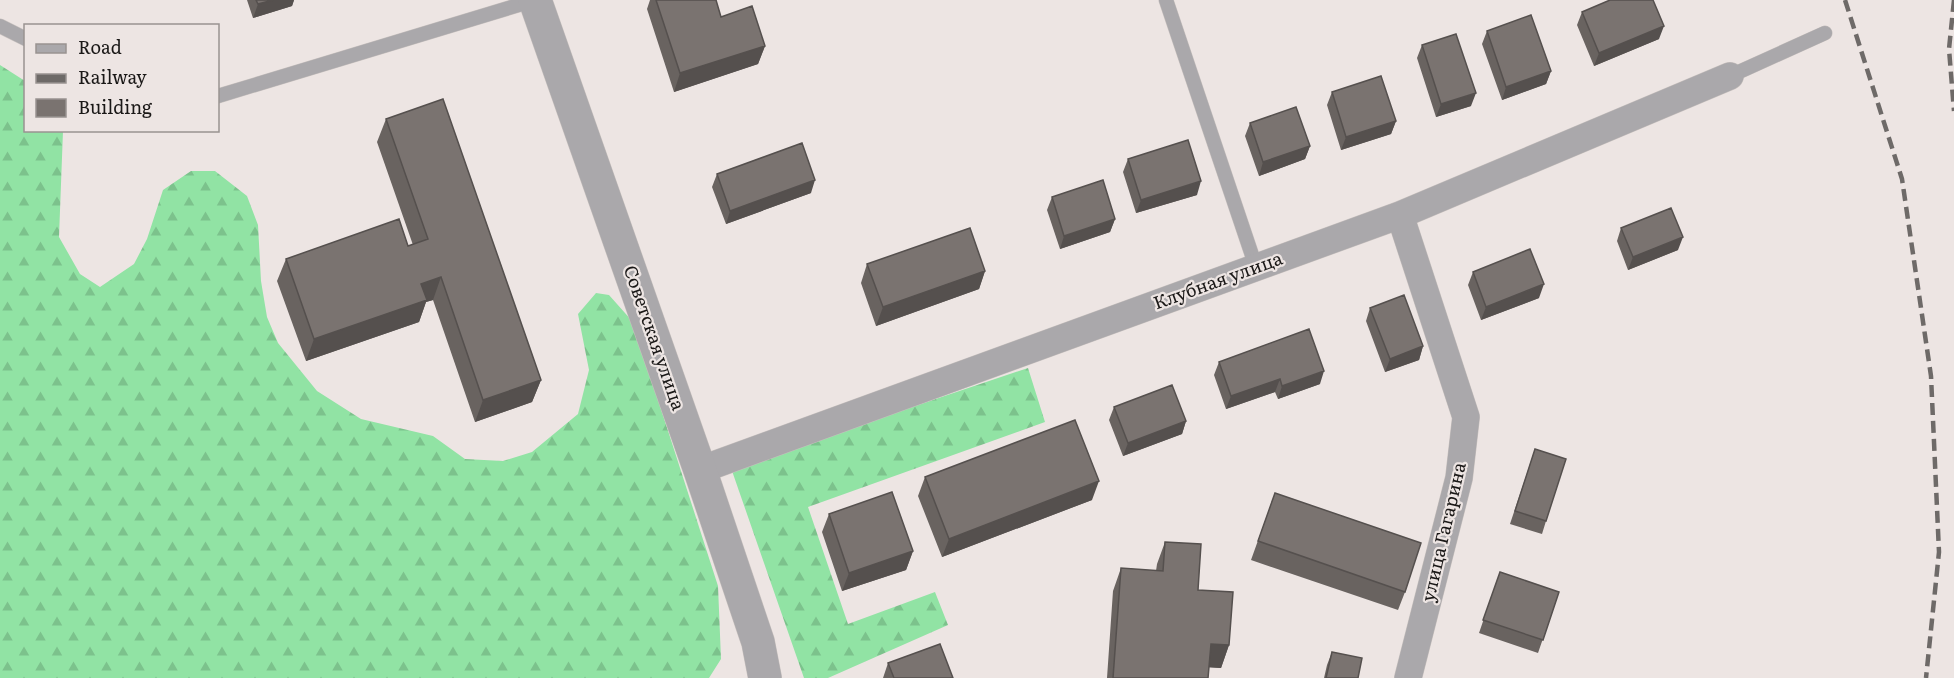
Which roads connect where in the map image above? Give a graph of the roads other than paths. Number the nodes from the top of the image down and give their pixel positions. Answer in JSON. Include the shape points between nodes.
{"nodes":[{"id":1,"x":535,"y":0,"type":"edge"},
{"id":2,"x":1166,"y":0,"type":"edge"},
{"id":3,"x":0,"y":26,"type":"edge"},
{"id":4,"x":1825,"y":33,"type":"dead end"},
{"id":5,"x":24,"y":38,"type":"edge"},
{"id":6,"x":1730,"y":76,"type":"joint"},
{"id":7,"x":219,"y":96,"type":"edge"},
{"id":8,"x":1400,"y":215,"type":"junction"},
{"id":9,"x":1256,"y":267,"type":"junction"},
{"id":10,"x":700,"y":470,"type":"junction"},
{"id":11,"x":765,"y":678,"type":"edge"},
{"id":12,"x":1408,"y":678,"type":"edge"}],
"edges":[{"from":1,"to":7,"type":"lane"},
{"from":1,"to":10,"type":"street","name":"Советская улица"},
{"from":2,"to":9,"type":"lane"},
{"from":3,"to":5,"type":"lane"},
{"from":4,"to":6,"type":"lane"},
{"from":6,"to":8,"type":"street","name":"Клубная улица"},
{"from":8,"to":9,"type":"street","name":"Клубная улица"},
{"from":8,"to":12,"type":"street","name":"улица Гагарина","via":[[1466,417],[1459,478]]},
{"from":9,"to":10,"type":"street","name":"Клубная улица"},
{"from":10,"to":11,"type":"street","name":"Советская улица","via":[[758,642]]}]}
